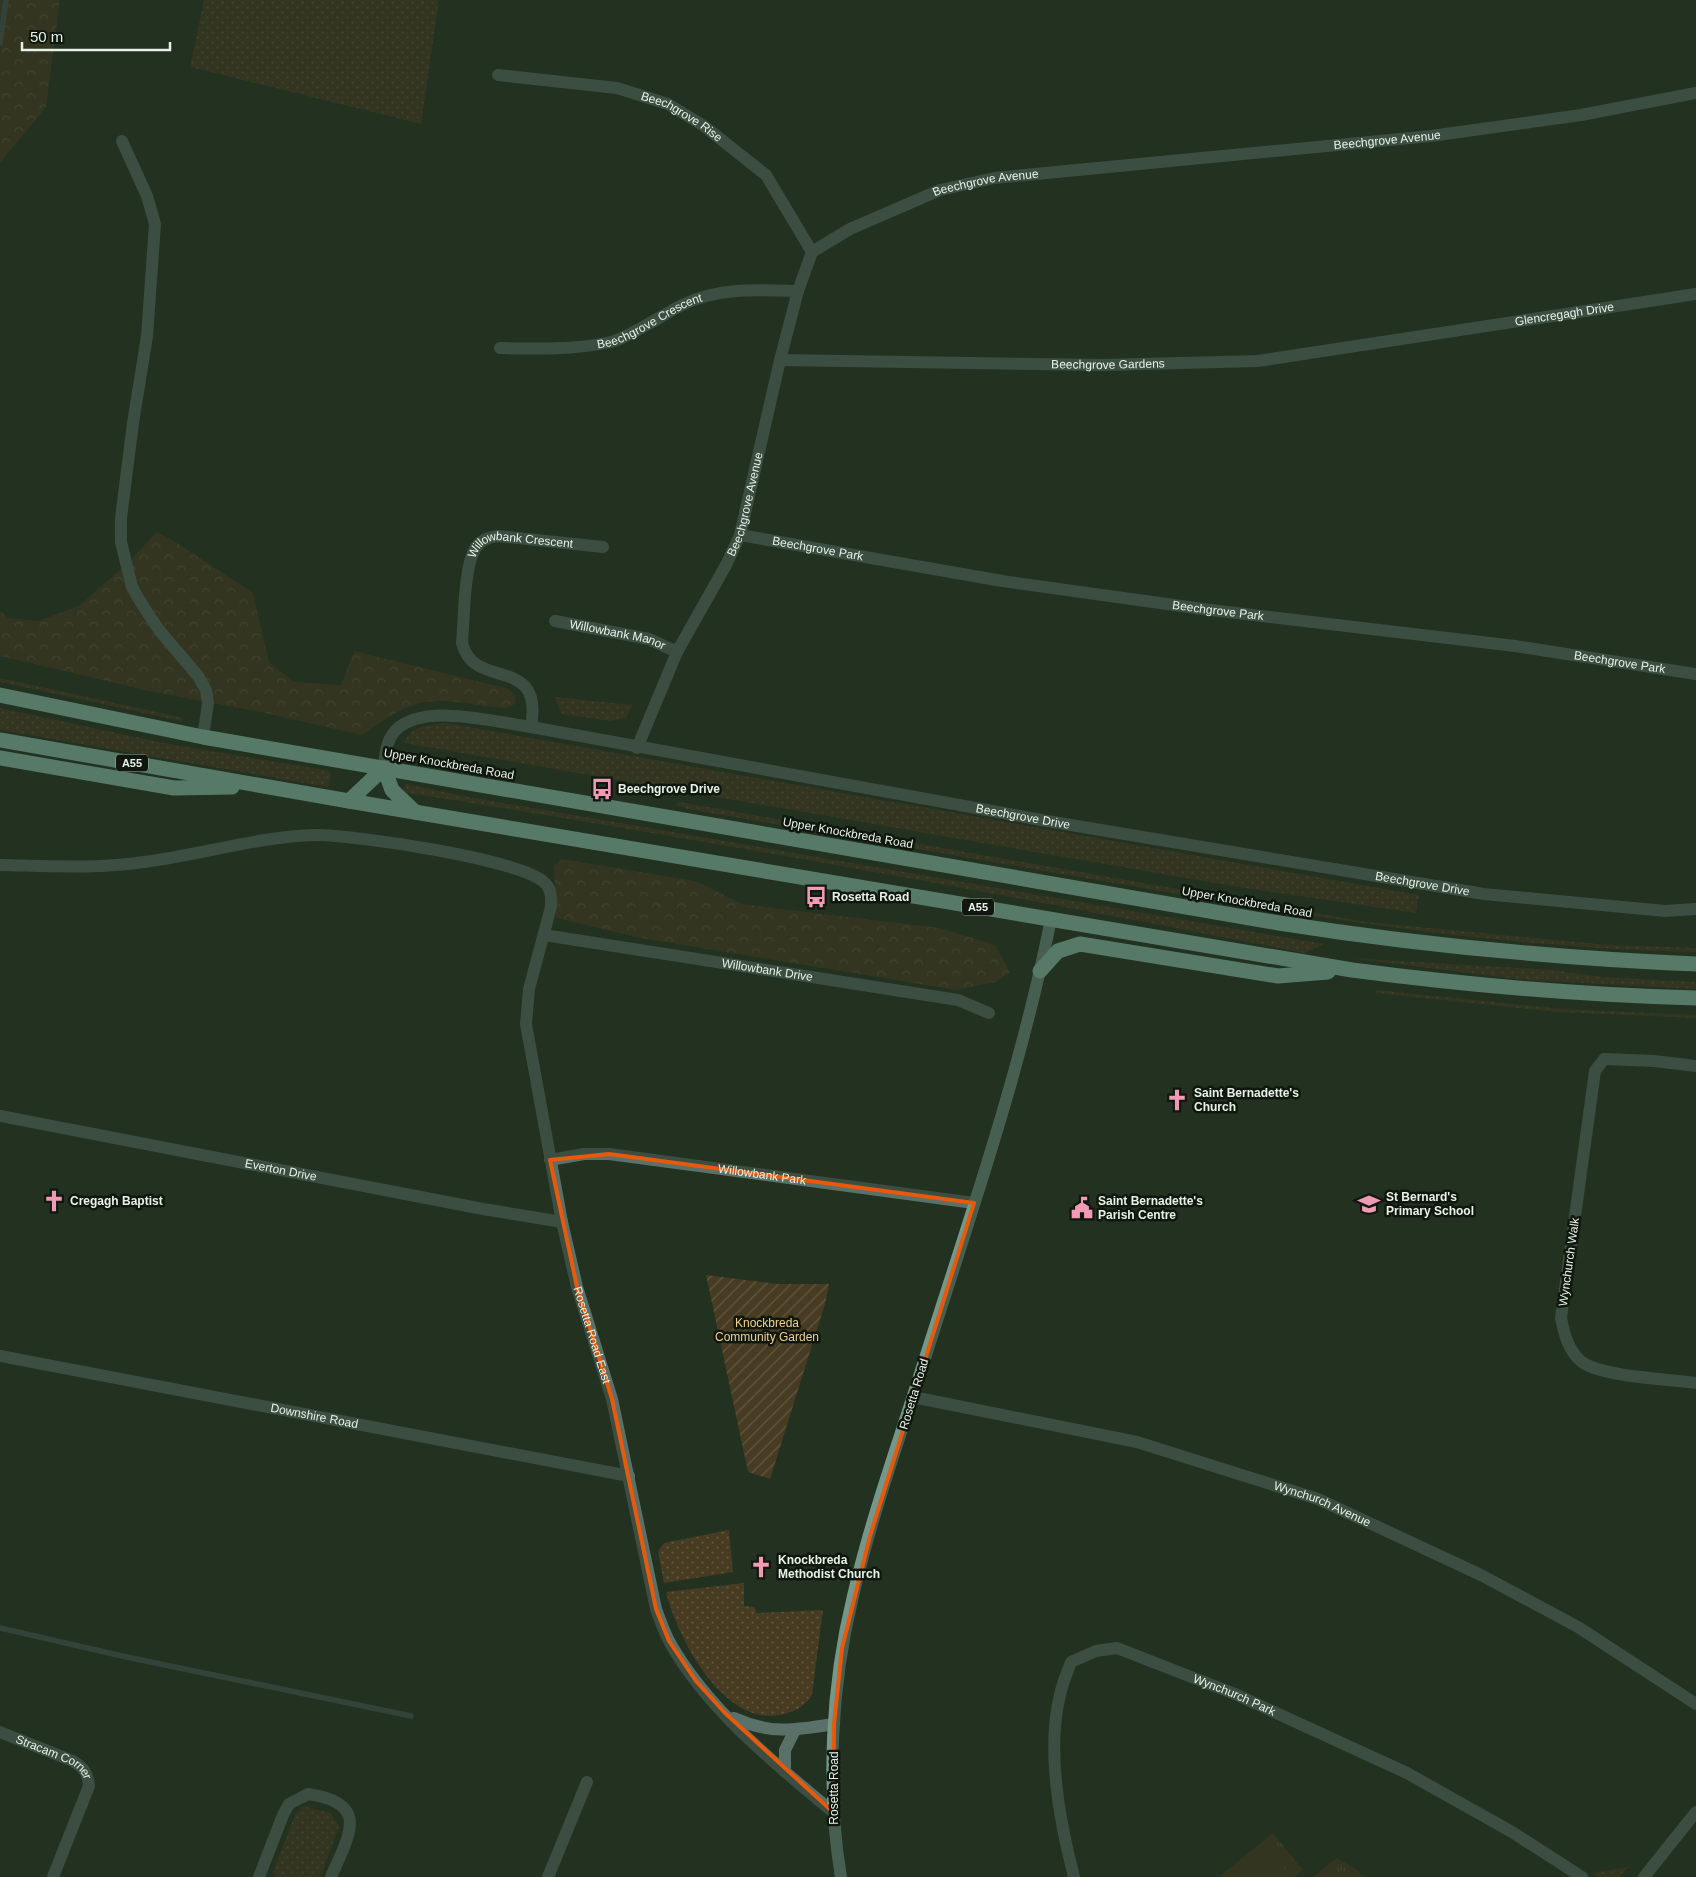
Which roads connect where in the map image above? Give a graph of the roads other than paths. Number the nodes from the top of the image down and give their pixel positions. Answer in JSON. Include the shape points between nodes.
{"nodes":[{"id":1,"x":498,"y":75,"type":"dead end"},
{"id":2,"x":1696,"y":92,"type":"edge"},
{"id":3,"x":122,"y":141,"type":"dead end"},
{"id":4,"x":812,"y":252,"type":"junction"},
{"id":5,"x":798,"y":290,"type":"junction"},
{"id":6,"x":1696,"y":294,"type":"edge"},
{"id":7,"x":1433,"y":334,"type":"joint"},
{"id":8,"x":500,"y":348,"type":"dead end"},
{"id":9,"x":780,"y":360,"type":"junction"},
{"id":10,"x":740,"y":534,"type":"junction"},
{"id":11,"x":603,"y":548,"type":"dead end"},
{"id":12,"x":556,"y":621,"type":"dead end"},
{"id":13,"x":677,"y":652,"type":"junction"},
{"id":14,"x":1696,"y":674,"type":"edge"},
{"id":15,"x":0,"y":695,"type":"edge"},
{"id":16,"x":531,"y":727,"type":"junction"},
{"id":17,"x":203,"y":737,"type":"junction"},
{"id":18,"x":0,"y":740,"type":"edge"},
{"id":19,"x":637,"y":748,"type":"junction"},
{"id":20,"x":0,"y":758,"type":"edge"},
{"id":21,"x":384,"y":768,"type":"junction"},
{"id":22,"x":263,"y":786,"type":"junction"},
{"id":23,"x":349,"y":801,"type":"junction"},
{"id":24,"x":416,"y":812,"type":"junction"},
{"id":25,"x":0,"y":865,"type":"edge"},
{"id":26,"x":1696,"y":909,"type":"edge"},
{"id":27,"x":1050,"y":919,"type":"junction"},
{"id":28,"x":544,"y":935,"type":"junction"},
{"id":29,"x":1696,"y":964,"type":"edge"},
{"id":30,"x":1352,"y":970,"type":"junction"},
{"id":31,"x":1040,"y":971,"type":"junction"},
{"id":32,"x":1696,"y":998,"type":"edge"},
{"id":33,"x":989,"y":1013,"type":"dead end"},
{"id":34,"x":1696,"y":1066,"type":"edge"},
{"id":35,"x":0,"y":1116,"type":"edge"},
{"id":36,"x":550,"y":1160,"type":"junction"},
{"id":37,"x":974,"y":1203,"type":"junction"},
{"id":38,"x":562,"y":1222,"type":"junction"},
{"id":39,"x":0,"y":1356,"type":"edge"},
{"id":40,"x":1696,"y":1383,"type":"edge"},
{"id":41,"x":913,"y":1397,"type":"junction"},
{"id":42,"x":629,"y":1476,"type":"junction"},
{"id":43,"x":1696,"y":1704,"type":"edge"},
{"id":44,"x":725,"y":1713,"type":"junction"},
{"id":45,"x":834,"y":1724,"type":"junction"},
{"id":46,"x":795,"y":1730,"type":"junction"},
{"id":47,"x":0,"y":1732,"type":"edge"},
{"id":48,"x":785,"y":1772,"type":"junction"},
{"id":49,"x":586,"y":1782,"type":"dead end"},
{"id":50,"x":833,"y":1812,"type":"junction"},
{"id":51,"x":1696,"y":1812,"type":"edge"},
{"id":52,"x":53,"y":1877,"type":"edge"},
{"id":53,"x":259,"y":1877,"type":"edge"},
{"id":54,"x":331,"y":1877,"type":"edge"},
{"id":55,"x":548,"y":1877,"type":"edge"},
{"id":56,"x":841,"y":1877,"type":"edge"},
{"id":57,"x":1074,"y":1877,"type":"edge"},
{"id":58,"x":1582,"y":1877,"type":"edge"},
{"id":59,"x":1644,"y":1877,"type":"edge"}],
"edges":[{"from":1,"to":4,"type":"street","name":"Beechgrove Rise","via":[[617,88],[668,104],[704,126],[766,175]]},
{"from":2,"to":4,"type":"street","name":"Beechgrove Avenue","via":[[1581,115],[1431,136],[994,178],[916,199],[850,228]]},
{"from":3,"to":17,"type":"street","via":[[147,196],[155,224],[147,336],[133,423],[122,542],[132,586],[143,606],[206,690],[208,703]]},
{"from":4,"to":5,"type":"street","name":"Beechgrove Avenue"},
{"from":5,"to":8,"type":"street","name":"Beechgrove Crescent","via":[[717,292],[684,304],[613,342],[556,350]]},
{"from":5,"to":9,"type":"street","name":"Beechgrove Avenue"},
{"from":6,"to":7,"type":"street","name":"Glencregagh Drive"},
{"from":7,"to":9,"type":"street","name":"Beechgrove Gardens","via":[[1258,361],[1193,364]]},
{"from":9,"to":10,"type":"street","name":"Beechgrove Avenue"},
{"from":10,"to":13,"type":"street","name":"Beechgrove Avenue"},
{"from":10,"to":14,"type":"street","name":"Beechgrove Park","via":[[1022,584],[1515,646]]},
{"from":11,"to":16,"type":"street","name":"Willowbank Crescent","via":[[498,536],[481,541],[471,557],[462,643],[464,651],[477,664],[528,689],[534,710]]},
{"from":12,"to":13,"type":"street","name":"Willowbank Manor","via":[[649,639]]},
{"from":13,"to":19,"type":"street","name":"Beechgrove Avenue"},
{"from":15,"to":17,"type":"highway","name":"Upper Knockbreda Road"},
{"from":16,"to":19,"type":"street","name":"Beechgrove Drive"},
{"from":16,"to":21,"type":"street","name":"Beechgrove Drive","via":[[449,715],[421,718],[395,731],[386,748]]},
{"from":17,"to":21,"type":"highway","name":"Upper Knockbreda Road"},
{"from":18,"to":22,"type":"highway","number":"A55"},
{"from":19,"to":26,"type":"street","name":"Beechgrove Drive","via":[[1047,822],[1484,894],[1666,911]]},
{"from":20,"to":22,"type":"highway","via":[[174,788]]},
{"from":21,"to":23,"type":"highway"},
{"from":21,"to":24,"type":"highway","via":[[392,790]]},
{"from":21,"to":29,"type":"highway","name":"Upper Knockbreda Road","via":[[1368,937],[1499,952]]},
{"from":22,"to":23,"type":"highway","number":"A55"},
{"from":23,"to":24,"type":"highway","number":"A55"},
{"from":24,"to":27,"type":"highway","number":"A55"},
{"from":25,"to":28,"type":"street","via":[[142,863],[314,835],[367,840],[484,860],[544,881],[552,896]]},
{"from":27,"to":30,"type":"highway","number":"A55"},
{"from":27,"to":31,"type":"street","name":"Rosetta Road"},
{"from":28,"to":33,"type":"street","name":"Willowbank Drive","via":[[958,1000]]},
{"from":28,"to":36,"type":"street","name":"Rosetta Road East","via":[[529,989],[526,1024]]},
{"from":30,"to":31,"type":"highway","via":[[1278,976],[1080,944],[1058,951]]},
{"from":30,"to":32,"type":"highway","number":"A55","via":[[1563,993]]},
{"from":31,"to":37,"type":"street","name":"Rosetta Road","via":[[1010,1094]]},
{"from":34,"to":40,"type":"street","name":"Wynchurch Walk","via":[[1604,1059],[1595,1071],[1561,1318],[1566,1340],[1582,1361],[1600,1370]]},
{"from":35,"to":38,"type":"street","name":"Everton Drive","via":[[483,1210]]},
{"from":36,"to":37,"type":"street","name":"Willowbank Park","via":[[584,1154],[609,1154]]},
{"from":36,"to":38,"type":"street","name":"Rosetta Road East"},
{"from":37,"to":41,"type":"street","name":"Rosetta Road"},
{"from":38,"to":42,"type":"street","name":"Rosetta Road East","via":[[612,1399]]},
{"from":39,"to":42,"type":"street","name":"Downshire Road"},
{"from":41,"to":43,"type":"street","name":"Wynchurch Avenue","via":[[1137,1442],[1318,1499],[1481,1575],[1578,1627]]},
{"from":41,"to":45,"type":"street","name":"Rosetta Road","via":[[853,1595],[842,1648]]},
{"from":42,"to":44,"type":"street","name":"Rosetta Road East","via":[[656,1609],[669,1641],[696,1681]]},
{"from":44,"to":46,"type":"street","name":"Rosetta Road East","via":[[750,1725],[772,1730]]},
{"from":44,"to":48,"type":"street","name":"Rosetta Road East"},
{"from":45,"to":46,"type":"street","name":"Rosetta Road East"},
{"from":45,"to":50,"type":"street","name":"Rosetta Road"},
{"from":46,"to":48,"type":"street","via":[[785,1750]]},
{"from":47,"to":52,"type":"street","name":"Stracam Corner","via":[[73,1761],[84,1767],[88,1776],[89,1786]]},
{"from":48,"to":50,"type":"street","name":"Rosetta Road East"},
{"from":49,"to":55,"type":"street"},
{"from":50,"to":56,"type":"street","name":"Rosetta Road"},
{"from":51,"to":59,"type":"street"},
{"from":53,"to":54,"type":"street","via":[[286,1809],[294,1800],[308,1794],[338,1802],[347,1809],[351,1819],[348,1836]]},
{"from":57,"to":58,"type":"street","name":"Wynchurch Park","via":[[1062,1833],[1058,1799],[1054,1727],[1060,1695],[1071,1662],[1117,1648],[1235,1694],[1407,1773],[1512,1832]]}]}
